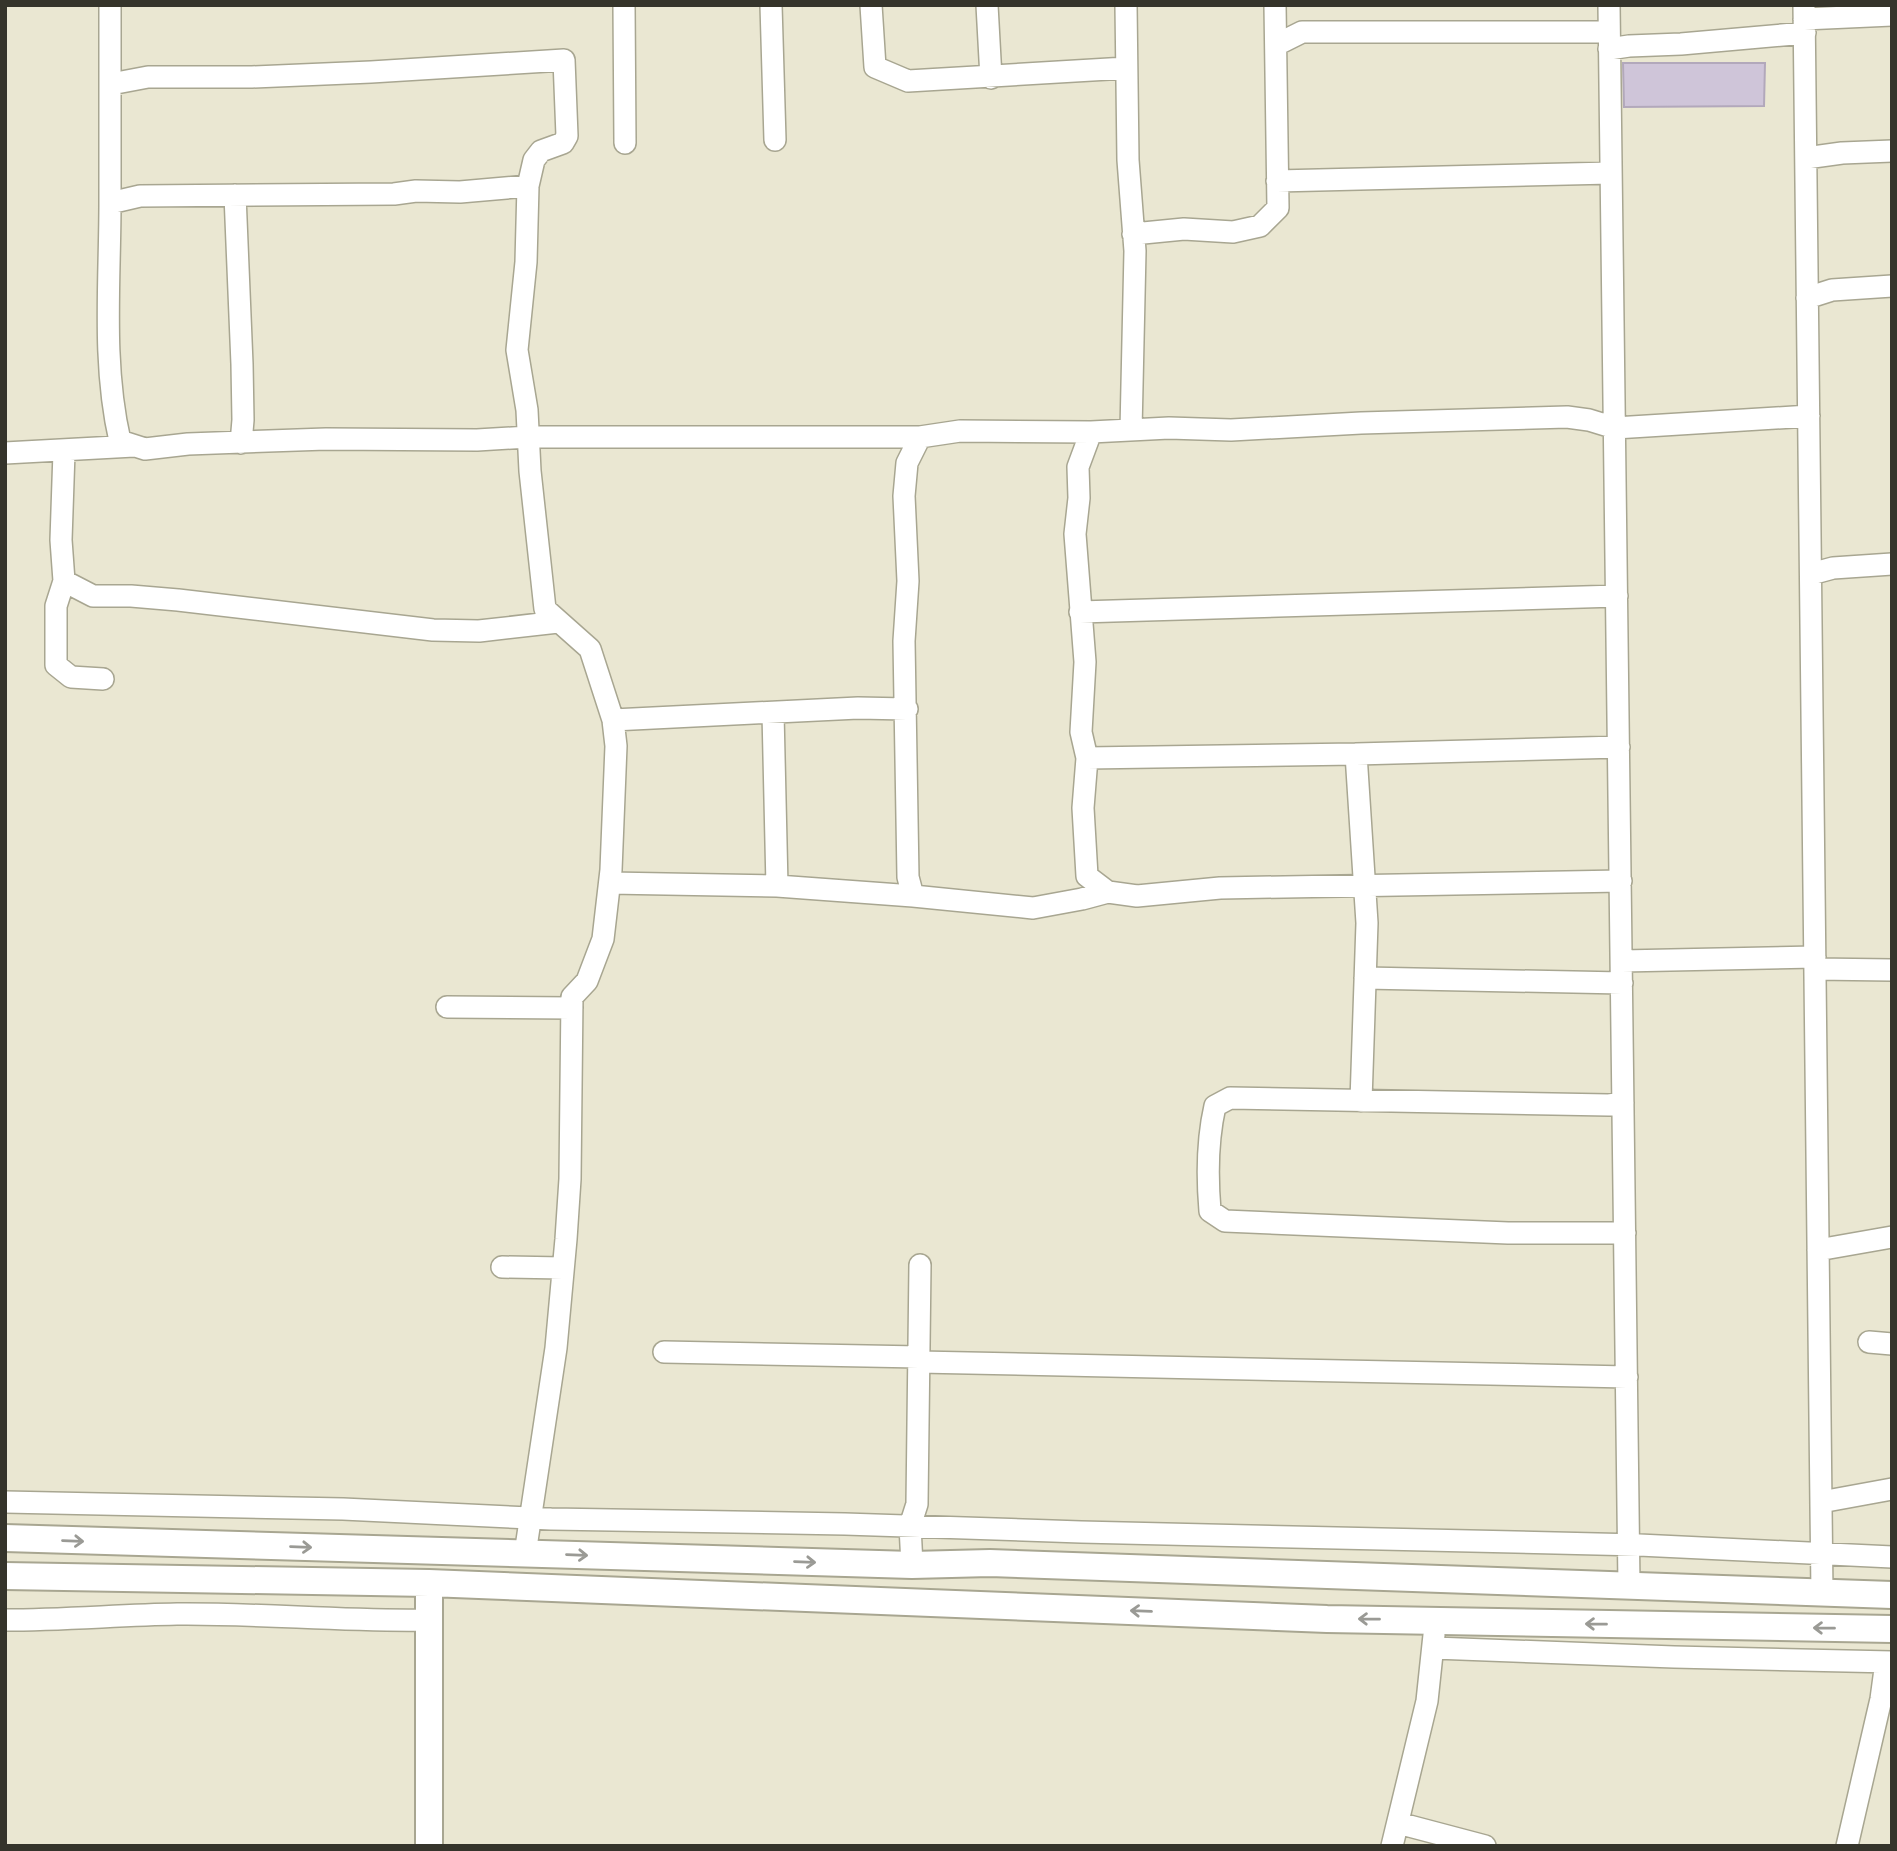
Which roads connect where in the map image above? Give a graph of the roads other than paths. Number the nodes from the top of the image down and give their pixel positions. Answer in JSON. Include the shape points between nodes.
{"nodes":[{"id":1,"x":110,"y":5,"type":"edge"},
{"id":2,"x":624,"y":5,"type":"edge"},
{"id":3,"x":771,"y":5,"type":"edge"},
{"id":4,"x":871,"y":5,"type":"edge"},
{"id":5,"x":987,"y":5,"type":"edge"},
{"id":6,"x":1126,"y":5,"type":"edge"},
{"id":7,"x":1275,"y":5,"type":"edge"},
{"id":8,"x":1609,"y":5,"type":"edge"},
{"id":9,"x":1892,"y":15,"type":"edge"},
{"id":10,"x":1804,"y":19,"type":"edge"},
{"id":11,"x":1609,"y":40,"type":"junction"},
{"id":12,"x":1276,"y":45,"type":"junction"},
{"id":13,"x":1126,"y":68,"type":"junction"},
{"id":14,"x":991,"y":78,"type":"junction"},
{"id":15,"x":111,"y":84,"type":"junction"},
{"id":16,"x":775,"y":140,"type":"dead end"},
{"id":17,"x":625,"y":143,"type":"dead end"},
{"id":18,"x":1892,"y":151,"type":"edge"},
{"id":19,"x":1806,"y":158,"type":"junction"},
{"id":20,"x":1611,"y":173,"type":"junction"},
{"id":21,"x":1277,"y":181,"type":"junction"},
{"id":22,"x":528,"y":186,"type":"junction"},
{"id":23,"x":235,"y":195,"type":"junction"},
{"id":24,"x":110,"y":203,"type":"junction"},
{"id":25,"x":1133,"y":234,"type":"junction"},
{"id":26,"x":1892,"y":286,"type":"edge"},
{"id":27,"x":1807,"y":299,"type":"junction"},
{"id":28,"x":1809,"y":416,"type":"junction"},
{"id":29,"x":1615,"y":428,"type":"junction"},
{"id":30,"x":1131,"y":430,"type":"junction"},
{"id":31,"x":1091,"y":432,"type":"junction"},
{"id":32,"x":528,"y":437,"type":"junction"},
{"id":33,"x":920,"y":437,"type":"junction"},
{"id":34,"x":241,"y":443,"type":"junction"},
{"id":35,"x":136,"y":446,"type":"junction"},
{"id":36,"x":64,"y":452,"type":"junction"},
{"id":37,"x":5,"y":453,"type":"edge"},
{"id":38,"x":1892,"y":564,"type":"edge"},
{"id":39,"x":1811,"y":573,"type":"junction"},
{"id":40,"x":64,"y":581,"type":"junction"},
{"id":41,"x":1617,"y":597,"type":"junction"},
{"id":42,"x":1080,"y":612,"type":"junction"},
{"id":43,"x":558,"y":622,"type":"junction"},
{"id":44,"x":103,"y":679,"type":"dead end"},
{"id":45,"x":907,"y":709,"type":"junction"},
{"id":46,"x":773,"y":713,"type":"junction"},
{"id":47,"x":613,"y":720,"type":"junction"},
{"id":48,"x":1619,"y":747,"type":"junction"},
{"id":49,"x":1356,"y":754,"type":"junction"},
{"id":50,"x":1087,"y":758,"type":"junction"},
{"id":51,"x":1621,"y":881,"type":"junction"},
{"id":52,"x":610,"y":883,"type":"junction"},
{"id":53,"x":777,"y":886,"type":"junction"},
{"id":54,"x":1363,"y":887,"type":"junction"},
{"id":55,"x":1108,"y":892,"type":"junction"},
{"id":56,"x":913,"y":896,"type":"junction"},
{"id":57,"x":1622,"y":961,"type":"junction"},
{"id":58,"x":1815,"y":963,"type":"junction"},
{"id":59,"x":1892,"y":970,"type":"edge"},
{"id":60,"x":1365,"y":978,"type":"junction"},
{"id":61,"x":1622,"y":983,"type":"junction"},
{"id":62,"x":447,"y":1007,"type":"dead end"},
{"id":63,"x":572,"y":1009,"type":"junction"},
{"id":64,"x":1361,"y":1101,"type":"junction"},
{"id":65,"x":1623,"y":1102,"type":"junction"},
{"id":66,"x":1625,"y":1233,"type":"junction"},
{"id":67,"x":1892,"y":1237,"type":"edge"},
{"id":68,"x":1818,"y":1250,"type":"junction"},
{"id":69,"x":920,"y":1265,"type":"dead end"},
{"id":70,"x":502,"y":1267,"type":"dead end"},
{"id":71,"x":563,"y":1268,"type":"junction"},
{"id":72,"x":1870,"y":1342,"type":"dead end"},
{"id":73,"x":1892,"y":1344,"type":"edge"},
{"id":74,"x":664,"y":1352,"type":"dead end"},
{"id":75,"x":919,"y":1359,"type":"junction"},
{"id":76,"x":1627,"y":1377,"type":"junction"},
{"id":77,"x":1892,"y":1489,"type":"edge"},
{"id":78,"x":5,"y":1502,"type":"edge"},
{"id":79,"x":1821,"y":1502,"type":"junction"},
{"id":80,"x":528,"y":1519,"type":"junction"},
{"id":81,"x":910,"y":1526,"type":"junction"},
{"id":82,"x":5,"y":1538,"type":"edge"},
{"id":83,"x":1629,"y":1544,"type":"junction"},
{"id":84,"x":525,"y":1554,"type":"junction"},
{"id":85,"x":1822,"y":1555,"type":"junction"},
{"id":86,"x":1892,"y":1557,"type":"edge"},
{"id":87,"x":912,"y":1565,"type":"junction"},
{"id":88,"x":5,"y":1576,"type":"edge"},
{"id":89,"x":429,"y":1583,"type":"junction"},
{"id":90,"x":1629,"y":1586,"type":"junction"},
{"id":91,"x":523,"y":1587,"type":"junction"},
{"id":92,"x":1822,"y":1594,"type":"junction"},
{"id":93,"x":1892,"y":1595,"type":"edge"},
{"id":94,"x":429,"y":1619,"type":"junction"},
{"id":95,"x":5,"y":1620,"type":"edge"},
{"id":96,"x":1434,"y":1620,"type":"junction"},
{"id":97,"x":1892,"y":1629,"type":"edge"},
{"id":98,"x":1434,"y":1648,"type":"junction"},
{"id":99,"x":1889,"y":1662,"type":"edge"},
{"id":100,"x":1398,"y":1823,"type":"junction"},
{"id":101,"x":429,"y":1846,"type":"edge"},
{"id":102,"x":1392,"y":1846,"type":"edge"},
{"id":103,"x":1485,"y":1846,"type":"edge"},
{"id":104,"x":1847,"y":1846,"type":"edge"}],
"edges":[{"from":1,"to":15,"type":"street"},
{"from":2,"to":17,"type":"street"},
{"from":3,"to":16,"type":"street"},
{"from":4,"to":14,"type":"street","via":[[875,67],[908,81]]},
{"from":5,"to":14,"type":"street"},
{"from":6,"to":13,"type":"street"},
{"from":7,"to":12,"type":"street"},
{"from":8,"to":11,"type":"street"},
{"from":9,"to":10,"type":"street"},
{"from":10,"to":11,"type":"street","via":[[1681,44],[1629,46]]},
{"from":10,"to":19,"type":"street"},
{"from":11,"to":12,"type":"street","via":[[1302,32]]},
{"from":11,"to":20,"type":"street"},
{"from":12,"to":21,"type":"street"},
{"from":13,"to":14,"type":"street"},
{"from":13,"to":25,"type":"street"},
{"from":15,"to":22,"type":"street","via":[[148,77],[371,72],[564,60],[567,136],[563,143],[541,151]]},
{"from":15,"to":24,"type":"street"},
{"from":18,"to":19,"type":"street"},
{"from":19,"to":27,"type":"street"},
{"from":20,"to":21,"type":"street"},
{"from":20,"to":29,"type":"street"},
{"from":21,"to":25,"type":"street","via":[[1278,208],[1260,226],[1233,232],[1184,229]]},
{"from":22,"to":23,"type":"street","via":[[460,192]]},
{"from":22,"to":32,"type":"street","via":[[517,350]]},
{"from":23,"to":24,"type":"street","via":[[140,196]]},
{"from":23,"to":34,"type":"street"},
{"from":24,"to":35,"type":"street","via":[[113,413],[120,441]]},
{"from":25,"to":30,"type":"street"},
{"from":26,"to":27,"type":"street","via":[[1832,290]]},
{"from":27,"to":28,"type":"street"},
{"from":28,"to":29,"type":"street"},
{"from":28,"to":39,"type":"street"},
{"from":29,"to":30,"type":"street","via":[[1567,417]]},
{"from":29,"to":41,"type":"street"},
{"from":30,"to":31,"type":"street"},
{"from":31,"to":33,"type":"street","via":[[960,431]]},
{"from":31,"to":42,"type":"street","via":[[1078,467]]},
{"from":32,"to":33,"type":"street"},
{"from":32,"to":34,"type":"street"},
{"from":32,"to":43,"type":"street","via":[[545,609]]},
{"from":33,"to":45,"type":"street","via":[[907,463],[904,496]]},
{"from":34,"to":35,"type":"street"},
{"from":35,"to":36,"type":"street"},
{"from":36,"to":37,"type":"street"},
{"from":36,"to":40,"type":"street"},
{"from":38,"to":39,"type":"street"},
{"from":39,"to":58,"type":"street"},
{"from":40,"to":43,"type":"street","via":[[93,596],[166,599],[433,630],[479,631]]},
{"from":40,"to":44,"type":"street","via":[[56,606],[55,665],[71,677]]},
{"from":41,"to":42,"type":"street"},
{"from":41,"to":48,"type":"street"},
{"from":42,"to":50,"type":"street","via":[[1085,662],[1081,732]]},
{"from":43,"to":47,"type":"street","via":[[590,649]]},
{"from":45,"to":46,"type":"street"},
{"from":45,"to":56,"type":"street","via":[[907,854]]},
{"from":46,"to":47,"type":"street"},
{"from":46,"to":53,"type":"street"},
{"from":47,"to":52,"type":"street"},
{"from":48,"to":49,"type":"street"},
{"from":48,"to":51,"type":"street"},
{"from":49,"to":50,"type":"street"},
{"from":49,"to":54,"type":"street"},
{"from":50,"to":55,"type":"street","via":[[1083,807],[1087,876]]},
{"from":51,"to":54,"type":"street"},
{"from":51,"to":57,"type":"street"},
{"from":52,"to":53,"type":"street"},
{"from":52,"to":63,"type":"street","via":[[603,939],[587,981],[572,997]]},
{"from":53,"to":56,"type":"street"},
{"from":54,"to":55,"type":"street","via":[[1220,888],[1137,895]]},
{"from":54,"to":60,"type":"street"},
{"from":55,"to":56,"type":"street","via":[[1033,908]]},
{"from":57,"to":58,"type":"street"},
{"from":57,"to":61,"type":"street"},
{"from":58,"to":59,"type":"street"},
{"from":58,"to":68,"type":"street"},
{"from":60,"to":61,"type":"street"},
{"from":60,"to":64,"type":"street"},
{"from":61,"to":65,"type":"street"},
{"from":62,"to":63,"type":"street"},
{"from":63,"to":71,"type":"street"},
{"from":64,"to":65,"type":"street"},
{"from":64,"to":66,"type":"street","via":[[1230,1098],[1215,1106],[1207,1180],[1210,1211],[1225,1222]]},
{"from":65,"to":66,"type":"street"},
{"from":66,"to":76,"type":"street"},
{"from":67,"to":68,"type":"street"},
{"from":68,"to":79,"type":"street"},
{"from":69,"to":75,"type":"street"},
{"from":70,"to":71,"type":"street"},
{"from":71,"to":80,"type":"street","via":[[543,1443]]},
{"from":72,"to":73,"type":"street"},
{"from":74,"to":75,"type":"street"},
{"from":75,"to":76,"type":"street"},
{"from":75,"to":81,"type":"street","via":[[917,1503]]},
{"from":76,"to":83,"type":"street"},
{"from":77,"to":79,"type":"street"},
{"from":78,"to":80,"type":"street","via":[[342,1509]]},
{"from":79,"to":85,"type":"street"},
{"from":80,"to":81,"type":"street"},
{"from":80,"to":84,"type":"street"},
{"from":81,"to":83,"type":"street"},
{"from":81,"to":87,"type":"street"},
{"from":82,"to":84,"type":"street","one_way":true},
{"from":83,"to":85,"type":"street"},
{"from":83,"to":90,"type":"street"},
{"from":84,"to":87,"type":"street","one_way":true},
{"from":84,"to":91,"type":"street"},
{"from":85,"to":86,"type":"street"},
{"from":85,"to":92,"type":"street"},
{"from":87,"to":90,"type":"street","via":[[990,1563]]},
{"from":88,"to":89,"type":"street"},
{"from":89,"to":91,"type":"street"},
{"from":89,"to":94,"type":"street"},
{"from":90,"to":92,"type":"street"},
{"from":96,"to":91,"type":"street","one_way":true},
{"from":92,"to":93,"type":"street"},
{"from":94,"to":95,"type":"street","via":[[176,1614]]},
{"from":94,"to":101,"type":"street"},
{"from":97,"to":96,"type":"street","one_way":true},
{"from":96,"to":98,"type":"street"},
{"from":98,"to":99,"type":"street"},
{"from":98,"to":100,"type":"street","via":[[1427,1701]]},
{"from":99,"to":104,"type":"street"},
{"from":100,"to":102,"type":"street"},
{"from":100,"to":103,"type":"street"}]}
